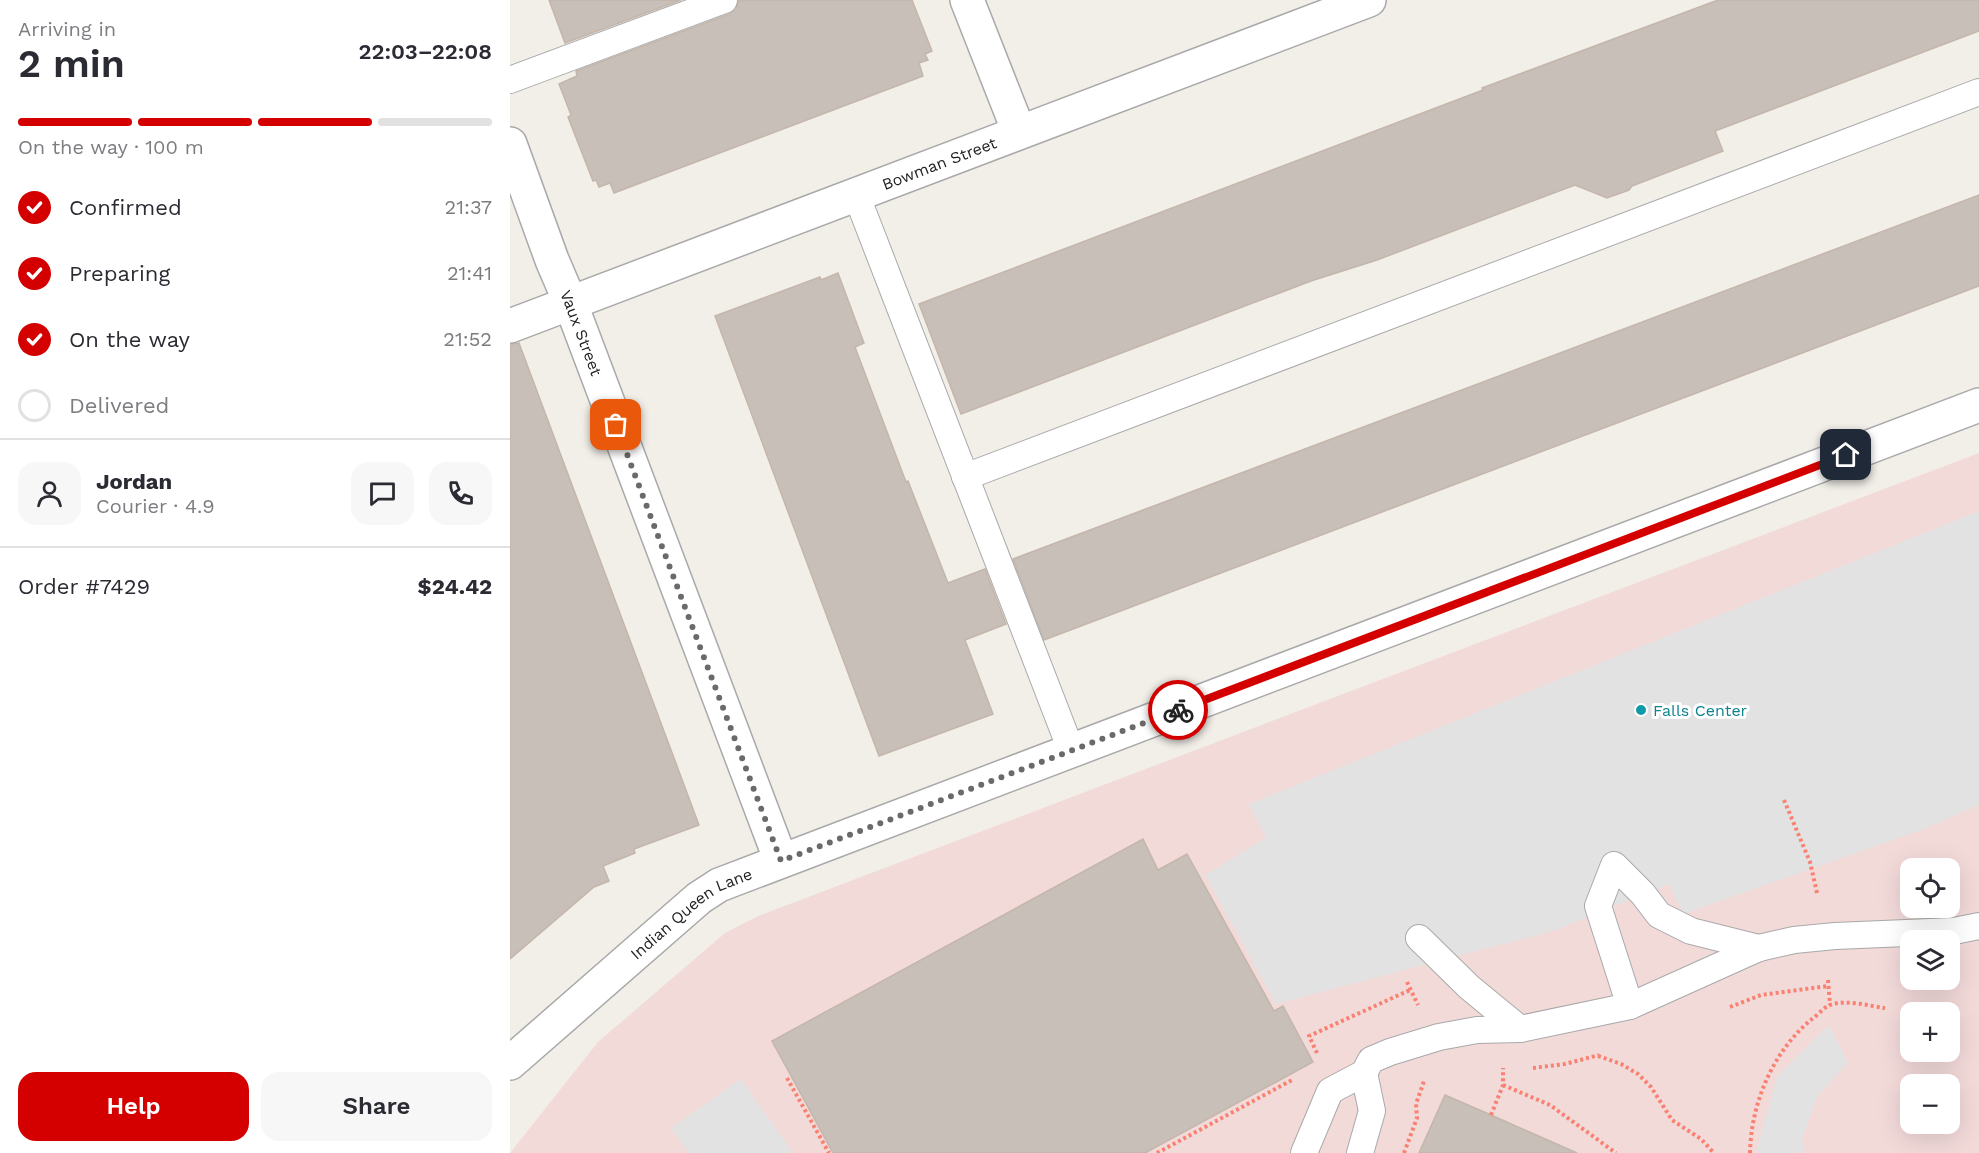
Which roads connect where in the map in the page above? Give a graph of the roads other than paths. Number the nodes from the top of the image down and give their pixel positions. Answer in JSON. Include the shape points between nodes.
{"nodes":[{"id":1,"x":724,"y":0,"type":"edge"},
{"id":2,"x":966,"y":0,"type":"edge"},
{"id":3,"x":1369,"y":0,"type":"edge"},
{"id":4,"x":510,"y":80,"type":"edge"},
{"id":5,"x":1979,"y":92,"type":"edge"},
{"id":6,"x":1019,"y":132,"type":"junction"},
{"id":7,"x":510,"y":144,"type":"edge"},
{"id":8,"x":856,"y":194,"type":"junction"},
{"id":9,"x":570,"y":302,"type":"junction"},
{"id":10,"x":510,"y":326,"type":"edge"},
{"id":11,"x":1979,"y":405,"type":"edge"},
{"id":12,"x":965,"y":477,"type":"junction"},
{"id":13,"x":1071,"y":750,"type":"junction"},
{"id":14,"x":781,"y":861,"type":"junction"},
{"id":15,"x":1979,"y":926,"type":"edge"},
{"id":16,"x":1419,"y":938,"type":"dead end"},
{"id":17,"x":1759,"y":948,"type":"junction"},
{"id":18,"x":1630,"y":1006,"type":"junction"},
{"id":19,"x":1520,"y":1029,"type":"junction"},
{"id":20,"x":510,"y":1063,"type":"edge"},
{"id":21,"x":1364,"y":1073,"type":"junction"},
{"id":22,"x":1304,"y":1153,"type":"edge"},
{"id":23,"x":1360,"y":1153,"type":"edge"}],
"edges":[{"from":1,"to":4,"type":"lane"},
{"from":2,"to":6,"type":"street"},
{"from":3,"to":6,"type":"street","name":"Bowman Street"},
{"from":5,"to":12,"type":"lane"},
{"from":6,"to":8,"type":"street","name":"Bowman Street"},
{"from":7,"to":9,"type":"street","name":"Vaux Street"},
{"from":8,"to":9,"type":"street","name":"Bowman Street"},
{"from":8,"to":12,"type":"lane"},
{"from":9,"to":10,"type":"street","name":"Bowman Street"},
{"from":9,"to":14,"type":"street","name":"Vaux Street"},
{"from":11,"to":13,"type":"street","name":"Indian Queen Lane"},
{"from":12,"to":13,"type":"lane"},
{"from":13,"to":14,"type":"street","name":"Indian Queen Lane"},
{"from":14,"to":20,"type":"street","name":"Indian Queen Lane","via":[[719,885],[699,898]]},
{"from":15,"to":17,"type":"lane","via":[[1954,931],[1794,939]]},
{"from":16,"to":19,"type":"lane"},
{"from":17,"to":18,"type":"lane"},
{"from":17,"to":18,"type":"lane","via":[[1691,931],[1659,915],[1614,864],[1598,906]]},
{"from":18,"to":19,"type":"lane"},
{"from":19,"to":21,"type":"lane","via":[[1477,1030],[1439,1037],[1371,1060]]},
{"from":21,"to":22,"type":"lane","via":[[1330,1091]]},
{"from":21,"to":23,"type":"lane","via":[[1372,1111]]}]}
